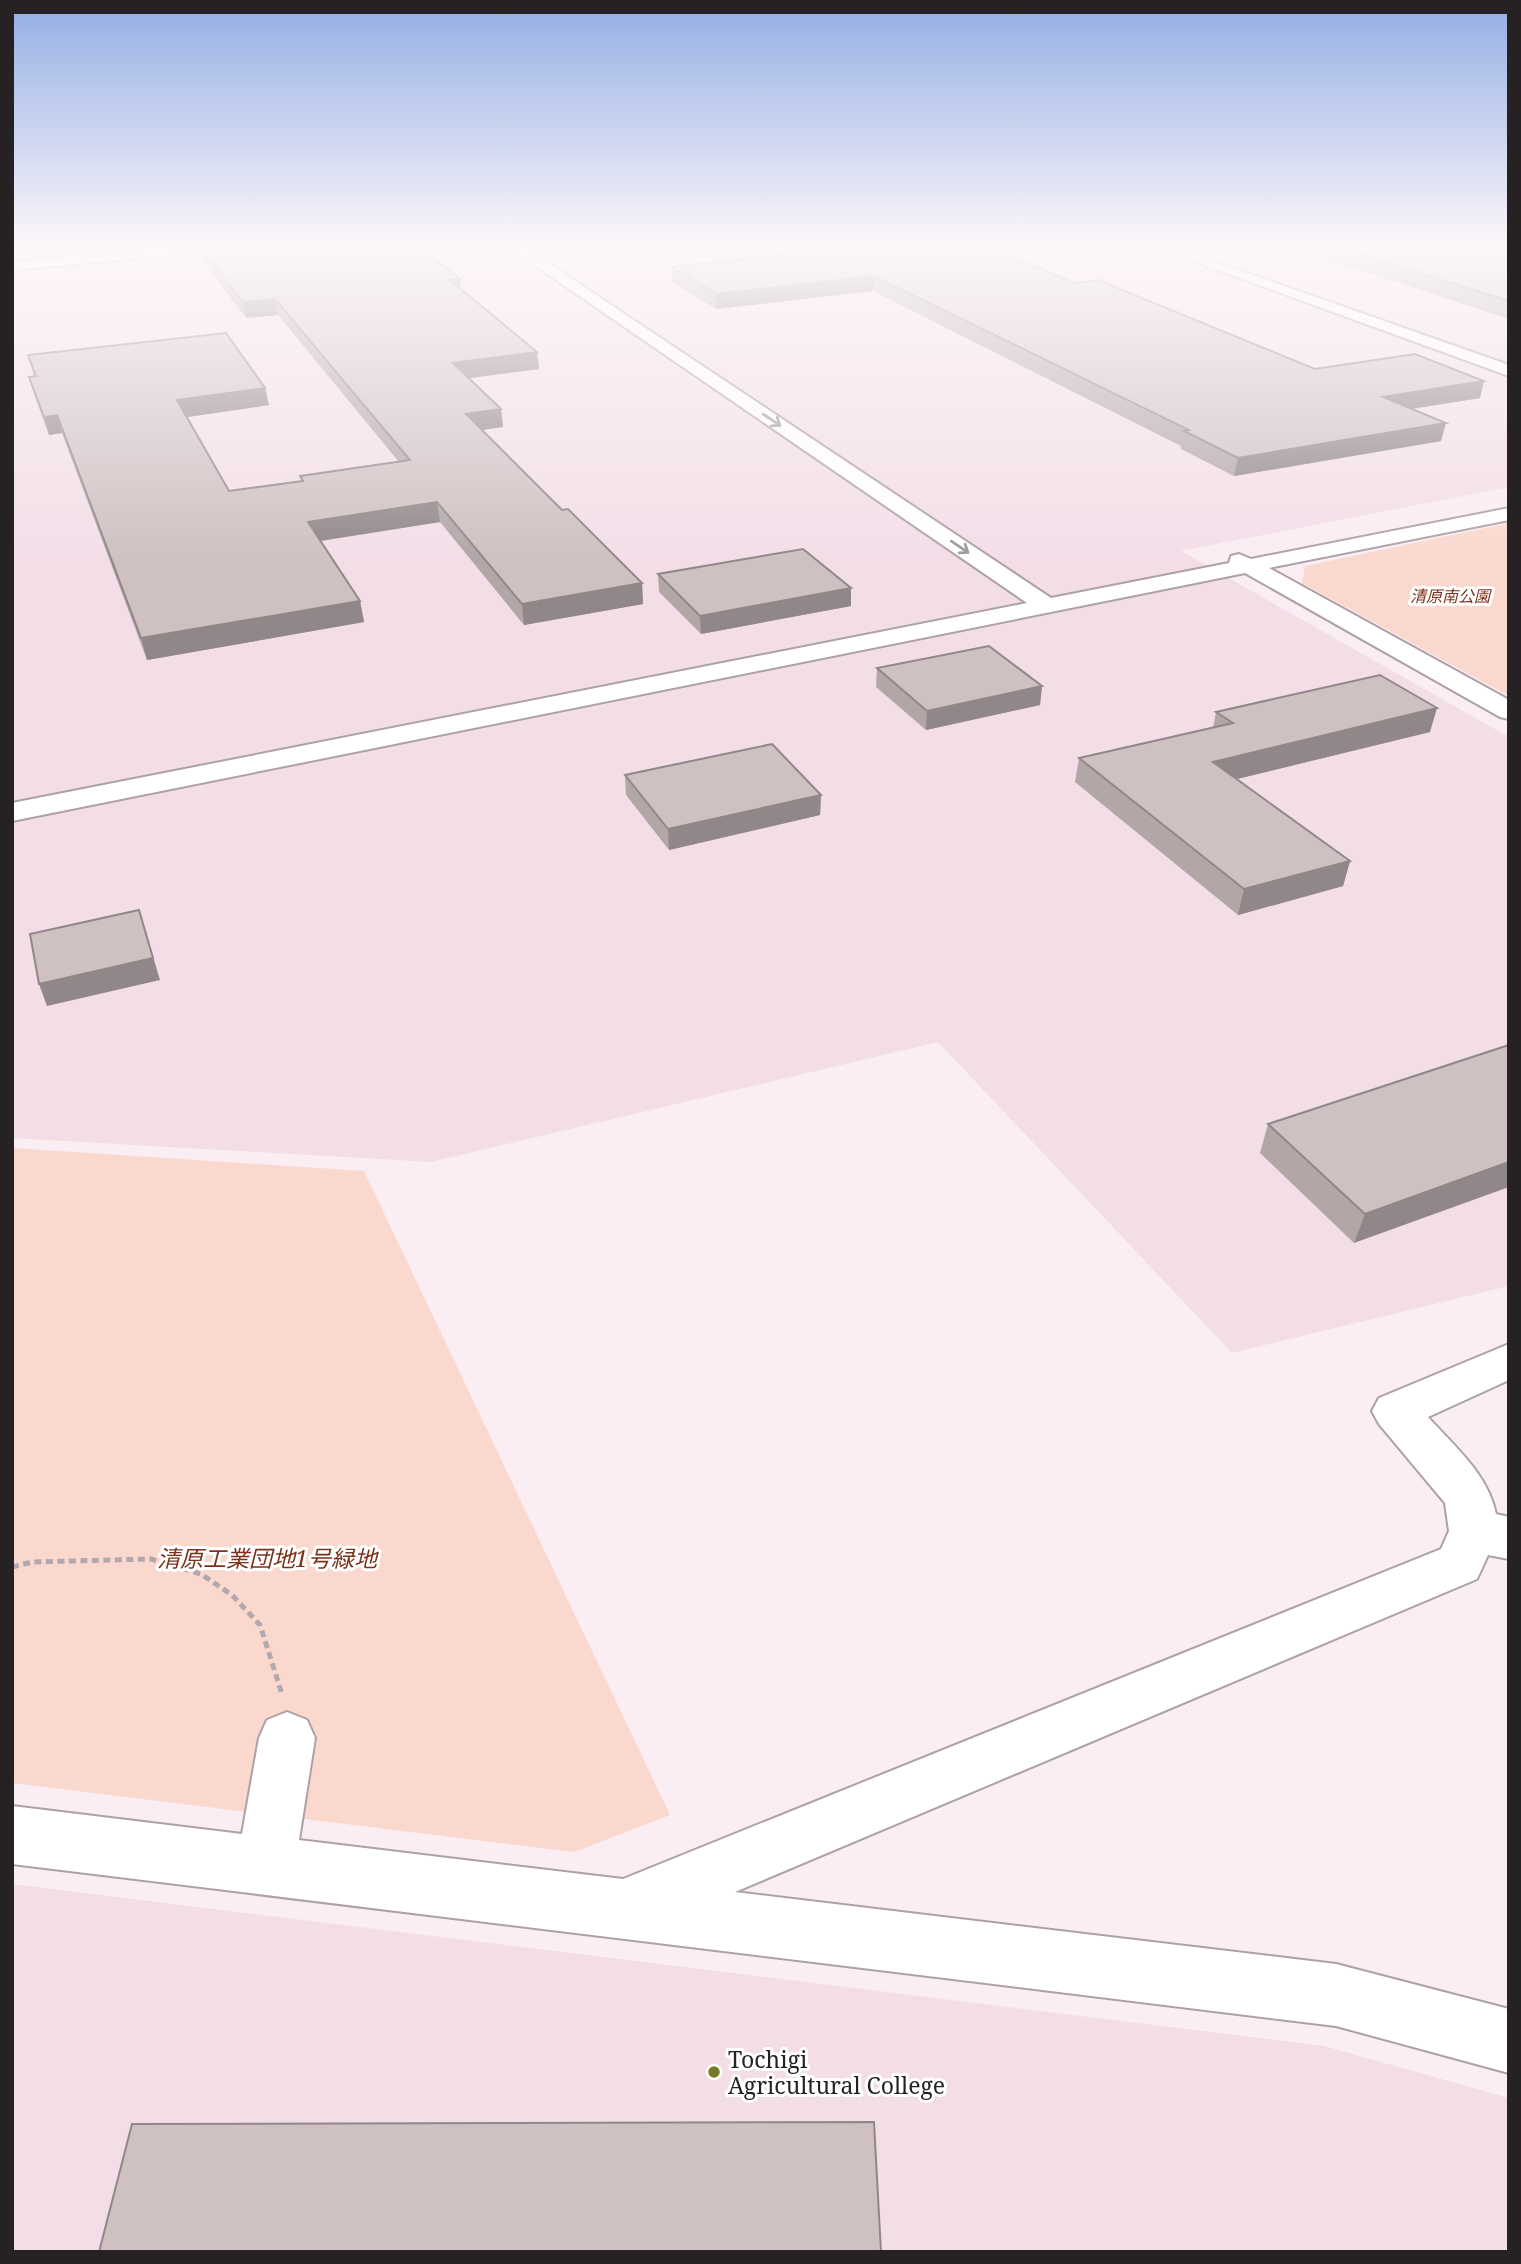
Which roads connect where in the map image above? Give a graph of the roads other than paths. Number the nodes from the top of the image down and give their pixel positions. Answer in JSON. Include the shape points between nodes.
{"nodes":[{"id":1,"x":642,"y":351,"type":"edge"},
{"id":2,"x":664,"y":351,"type":"edge"},
{"id":3,"x":1452,"y":351,"type":"edge"},
{"id":4,"x":1477,"y":351,"type":"edge"},
{"id":5,"x":1509,"y":362,"type":"edge"},
{"id":6,"x":1509,"y":371,"type":"edge"},
{"id":7,"x":1509,"y":499,"type":"edge"},
{"id":8,"x":1509,"y":514,"type":"edge"},
{"id":9,"x":910,"y":537,"type":"dead end"},
{"id":10,"x":1238,"y":560,"type":"junction"},
{"id":11,"x":1024,"y":603,"type":"junction"},
{"id":12,"x":1509,"y":711,"type":"edge"},
{"id":13,"x":12,"y":795,"type":"edge"},
{"id":14,"x":12,"y":812,"type":"edge"},
{"id":15,"x":1509,"y":1361,"type":"edge"},
{"id":16,"x":1491,"y":1535,"type":"edge"},
{"id":17,"x":287,"y":1738,"type":"road end"},
{"id":18,"x":12,"y":1835,"type":"edge"},
{"id":19,"x":265,"y":1866,"type":"junction"},
{"id":20,"x":625,"y":1908,"type":"junction"},
{"id":21,"x":1509,"y":2040,"type":"edge"}],
"edges":[{"from":1,"to":9,"type":"street"},
{"from":2,"to":11,"type":"street","one_way":true},
{"from":3,"to":6,"type":"street"},
{"from":4,"to":5,"type":"street"},
{"from":7,"to":10,"type":"street"},
{"from":8,"to":10,"type":"street"},
{"from":10,"to":11,"type":"street"},
{"from":10,"to":12,"type":"street"},
{"from":11,"to":13,"type":"street"},
{"from":11,"to":14,"type":"street"},
{"from":15,"to":16,"type":"street","via":[[1395,1411],[1468,1496]]},
{"from":16,"to":20,"type":"street","via":[[1459,1564]]},
{"from":17,"to":19,"type":"street"},
{"from":18,"to":19,"type":"street"},
{"from":19,"to":20,"type":"street"},
{"from":20,"to":21,"type":"street","via":[[1336,1995]]}]}
